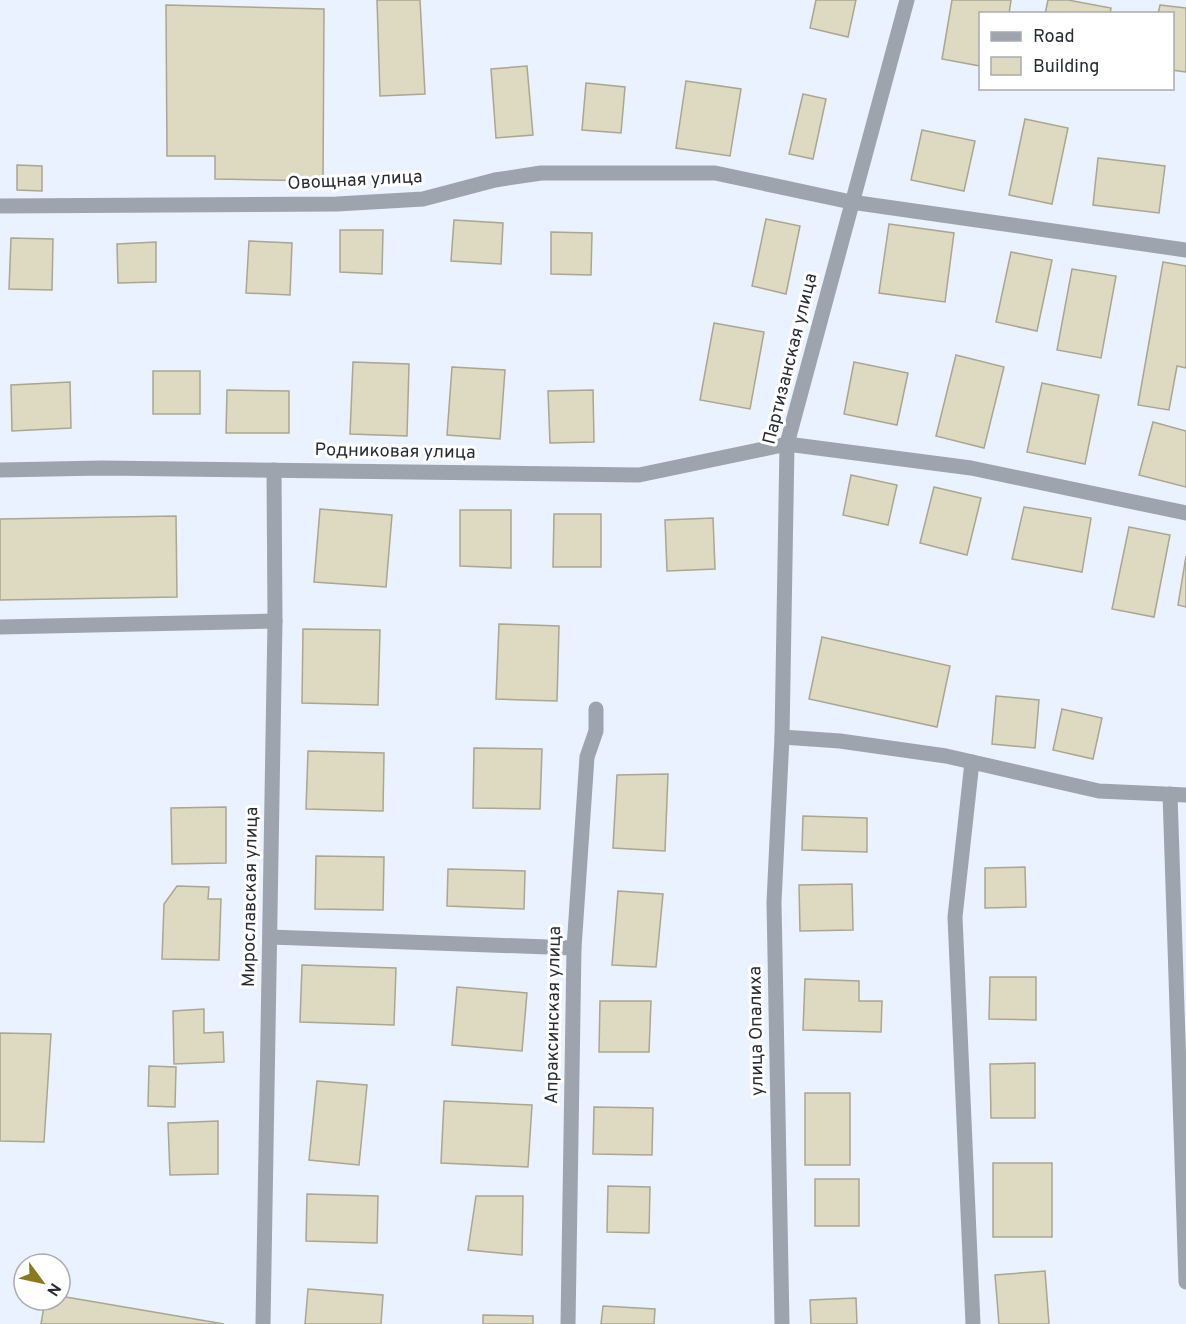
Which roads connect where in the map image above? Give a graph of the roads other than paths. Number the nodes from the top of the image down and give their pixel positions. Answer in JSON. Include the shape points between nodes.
{"nodes":[{"id":1,"x":907,"y":0,"type":"edge"},
{"id":2,"x":851,"y":202,"type":"junction"},
{"id":3,"x":0,"y":206,"type":"edge"},
{"id":4,"x":1186,"y":250,"type":"edge"},
{"id":5,"x":786,"y":444,"type":"junction"},
{"id":6,"x":0,"y":470,"type":"edge"},
{"id":7,"x":274,"y":470,"type":"junction"},
{"id":8,"x":1186,"y":513,"type":"edge"},
{"id":9,"x":275,"y":621,"type":"junction"},
{"id":10,"x":0,"y":627,"type":"edge"},
{"id":11,"x":596,"y":709,"type":"dead end"},
{"id":12,"x":782,"y":737,"type":"junction"},
{"id":13,"x":972,"y":762,"type":"junction"},
{"id":14,"x":1170,"y":794,"type":"junction"},
{"id":15,"x":1186,"y":795,"type":"edge"},
{"id":16,"x":270,"y":937,"type":"junction"},
{"id":17,"x":574,"y":948,"type":"junction"},
{"id":18,"x":1186,"y":1282,"type":"edge"},
{"id":19,"x":263,"y":1324,"type":"edge"},
{"id":20,"x":568,"y":1324,"type":"edge"},
{"id":21,"x":782,"y":1324,"type":"edge"},
{"id":22,"x":973,"y":1324,"type":"edge"}],
"edges":[{"from":1,"to":2,"type":"street","name":"Партизанская улица"},
{"from":2,"to":3,"type":"street","name":"Овощная улица","via":[[715,173],[564,173],[495,180],[423,199],[337,204]]},
{"from":2,"to":4,"type":"street","name":"Овощная улица"},
{"from":2,"to":5,"type":"street","name":"Партизанская улица"},
{"from":5,"to":7,"type":"street","name":"Родниковая улица","via":[[639,475]]},
{"from":5,"to":8,"type":"street","name":"Родниковая улица","via":[[971,468]]},
{"from":5,"to":12,"type":"street","name":"Партизанская улица"},
{"from":6,"to":7,"type":"street","name":"Родниковая улица"},
{"from":7,"to":9,"type":"street","name":"Мирославская улица"},
{"from":9,"to":10,"type":"street"},
{"from":9,"to":16,"type":"street","name":"Мирославская улица"},
{"from":11,"to":17,"type":"street","name":"Апраксинская улица","via":[[596,731],[587,757]]},
{"from":12,"to":13,"type":"street","via":[[840,741]]},
{"from":12,"to":21,"type":"street","name":"улица Опалиха","via":[[774,902]]},
{"from":13,"to":14,"type":"street","via":[[1099,791]]},
{"from":13,"to":22,"type":"street","via":[[955,917]]},
{"from":14,"to":15,"type":"street"},
{"from":14,"to":18,"type":"street"},
{"from":16,"to":17,"type":"street"},
{"from":16,"to":19,"type":"street","name":"Мирославская улица"},
{"from":17,"to":20,"type":"street","name":"Апраксинская улица"}]}
